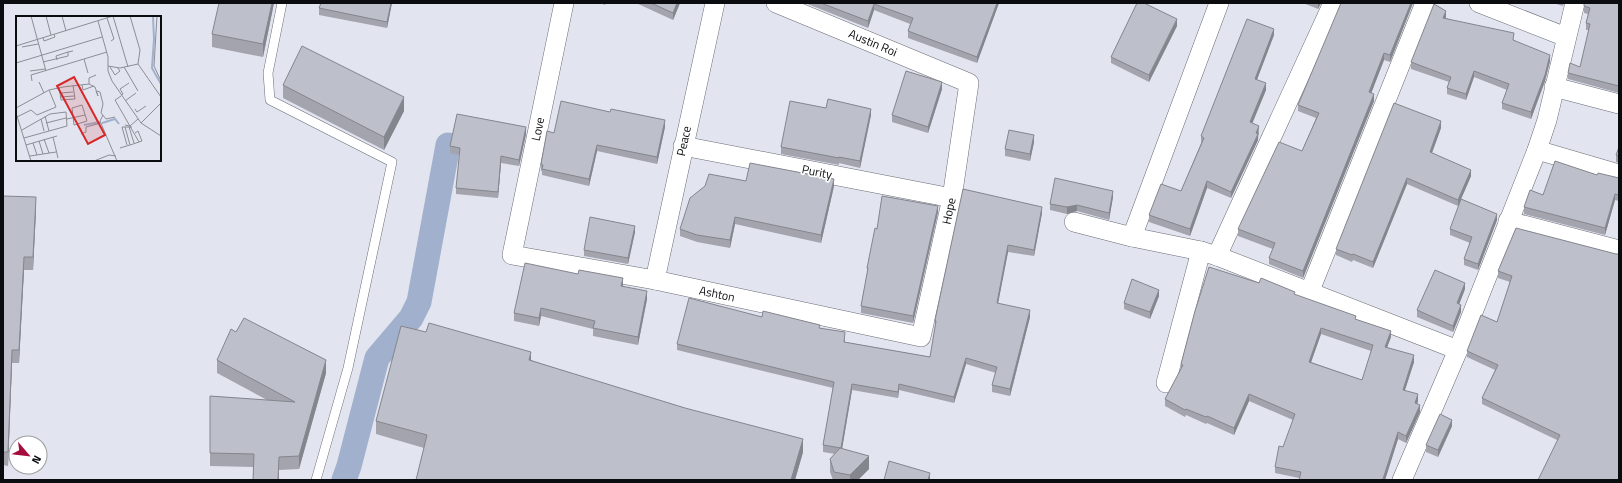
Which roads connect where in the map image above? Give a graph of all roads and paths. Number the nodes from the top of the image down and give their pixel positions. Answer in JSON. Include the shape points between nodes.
{"nodes":[{"id":1,"x":282,"y":3,"type":"edge"},
{"id":2,"x":564,"y":3,"type":"edge"},
{"id":3,"x":715,"y":3,"type":"edge"},
{"id":4,"x":776,"y":3,"type":"edge"},
{"id":5,"x":1219,"y":3,"type":"edge"},
{"id":6,"x":1333,"y":3,"type":"edge"},
{"id":7,"x":1425,"y":3,"type":"edge"},
{"id":8,"x":1479,"y":3,"type":"edge"},
{"id":9,"x":1575,"y":3,"type":"edge"},
{"id":10,"x":1566,"y":37,"type":"junction"},
{"id":11,"x":969,"y":83,"type":"joint"},
{"id":12,"x":1554,"y":87,"type":"junction"},
{"id":13,"x":1619,"y":104,"type":"edge"},
{"id":14,"x":683,"y":146,"type":"junction"},
{"id":15,"x":1537,"y":150,"type":"junction"},
{"id":16,"x":1619,"y":174,"type":"edge"},
{"id":17,"x":952,"y":198,"type":"junction"},
{"id":18,"x":1508,"y":221,"type":"junction"},
{"id":19,"x":1074,"y":222,"type":"dead end"},
{"id":20,"x":1132,"y":237,"type":"junction"},
{"id":21,"x":1619,"y":250,"type":"edge"},
{"id":22,"x":1209,"y":253,"type":"junction"},
{"id":23,"x":512,"y":255,"type":"joint"},
{"id":24,"x":655,"y":280,"type":"junction"},
{"id":25,"x":1309,"y":293,"type":"junction"},
{"id":26,"x":921,"y":337,"type":"joint"},
{"id":27,"x":1458,"y":350,"type":"junction"},
{"id":28,"x":1166,"y":384,"type":"dead end"},
{"id":29,"x":316,"y":480,"type":"edge"},
{"id":30,"x":1402,"y":480,"type":"edge"}],
"edges":[{"from":1,"to":29,"type":"lane","via":[[268,73],[270,100],[392,162],[348,368]]},
{"from":2,"to":23,"type":"street","name":"Love"},
{"from":3,"to":14,"type":"street","name":"Peace"},
{"from":4,"to":11,"type":"street","name":"Austin Roi"},
{"from":5,"to":20,"type":"street"},
{"from":6,"to":22,"type":"street"},
{"from":7,"to":25,"type":"street"},
{"from":8,"to":10,"type":"street"},
{"from":9,"to":10,"type":"street"},
{"from":10,"to":12,"type":"street"},
{"from":11,"to":17,"type":"street","name":"Hope"},
{"from":12,"to":13,"type":"street"},
{"from":12,"to":15,"type":"street"},
{"from":14,"to":17,"type":"street","name":"Purity"},
{"from":14,"to":24,"type":"street","name":"Peace"},
{"from":15,"to":16,"type":"street"},
{"from":15,"to":18,"type":"street"},
{"from":17,"to":26,"type":"street","name":"Hope"},
{"from":18,"to":21,"type":"street"},
{"from":18,"to":27,"type":"street"},
{"from":19,"to":20,"type":"street"},
{"from":20,"to":22,"type":"street"},
{"from":22,"to":25,"type":"street"},
{"from":22,"to":28,"type":"street"},
{"from":23,"to":24,"type":"street","name":"Ashton"},
{"from":24,"to":26,"type":"street","name":"Ashton"},
{"from":25,"to":27,"type":"street"},
{"from":27,"to":30,"type":"street"}]}
